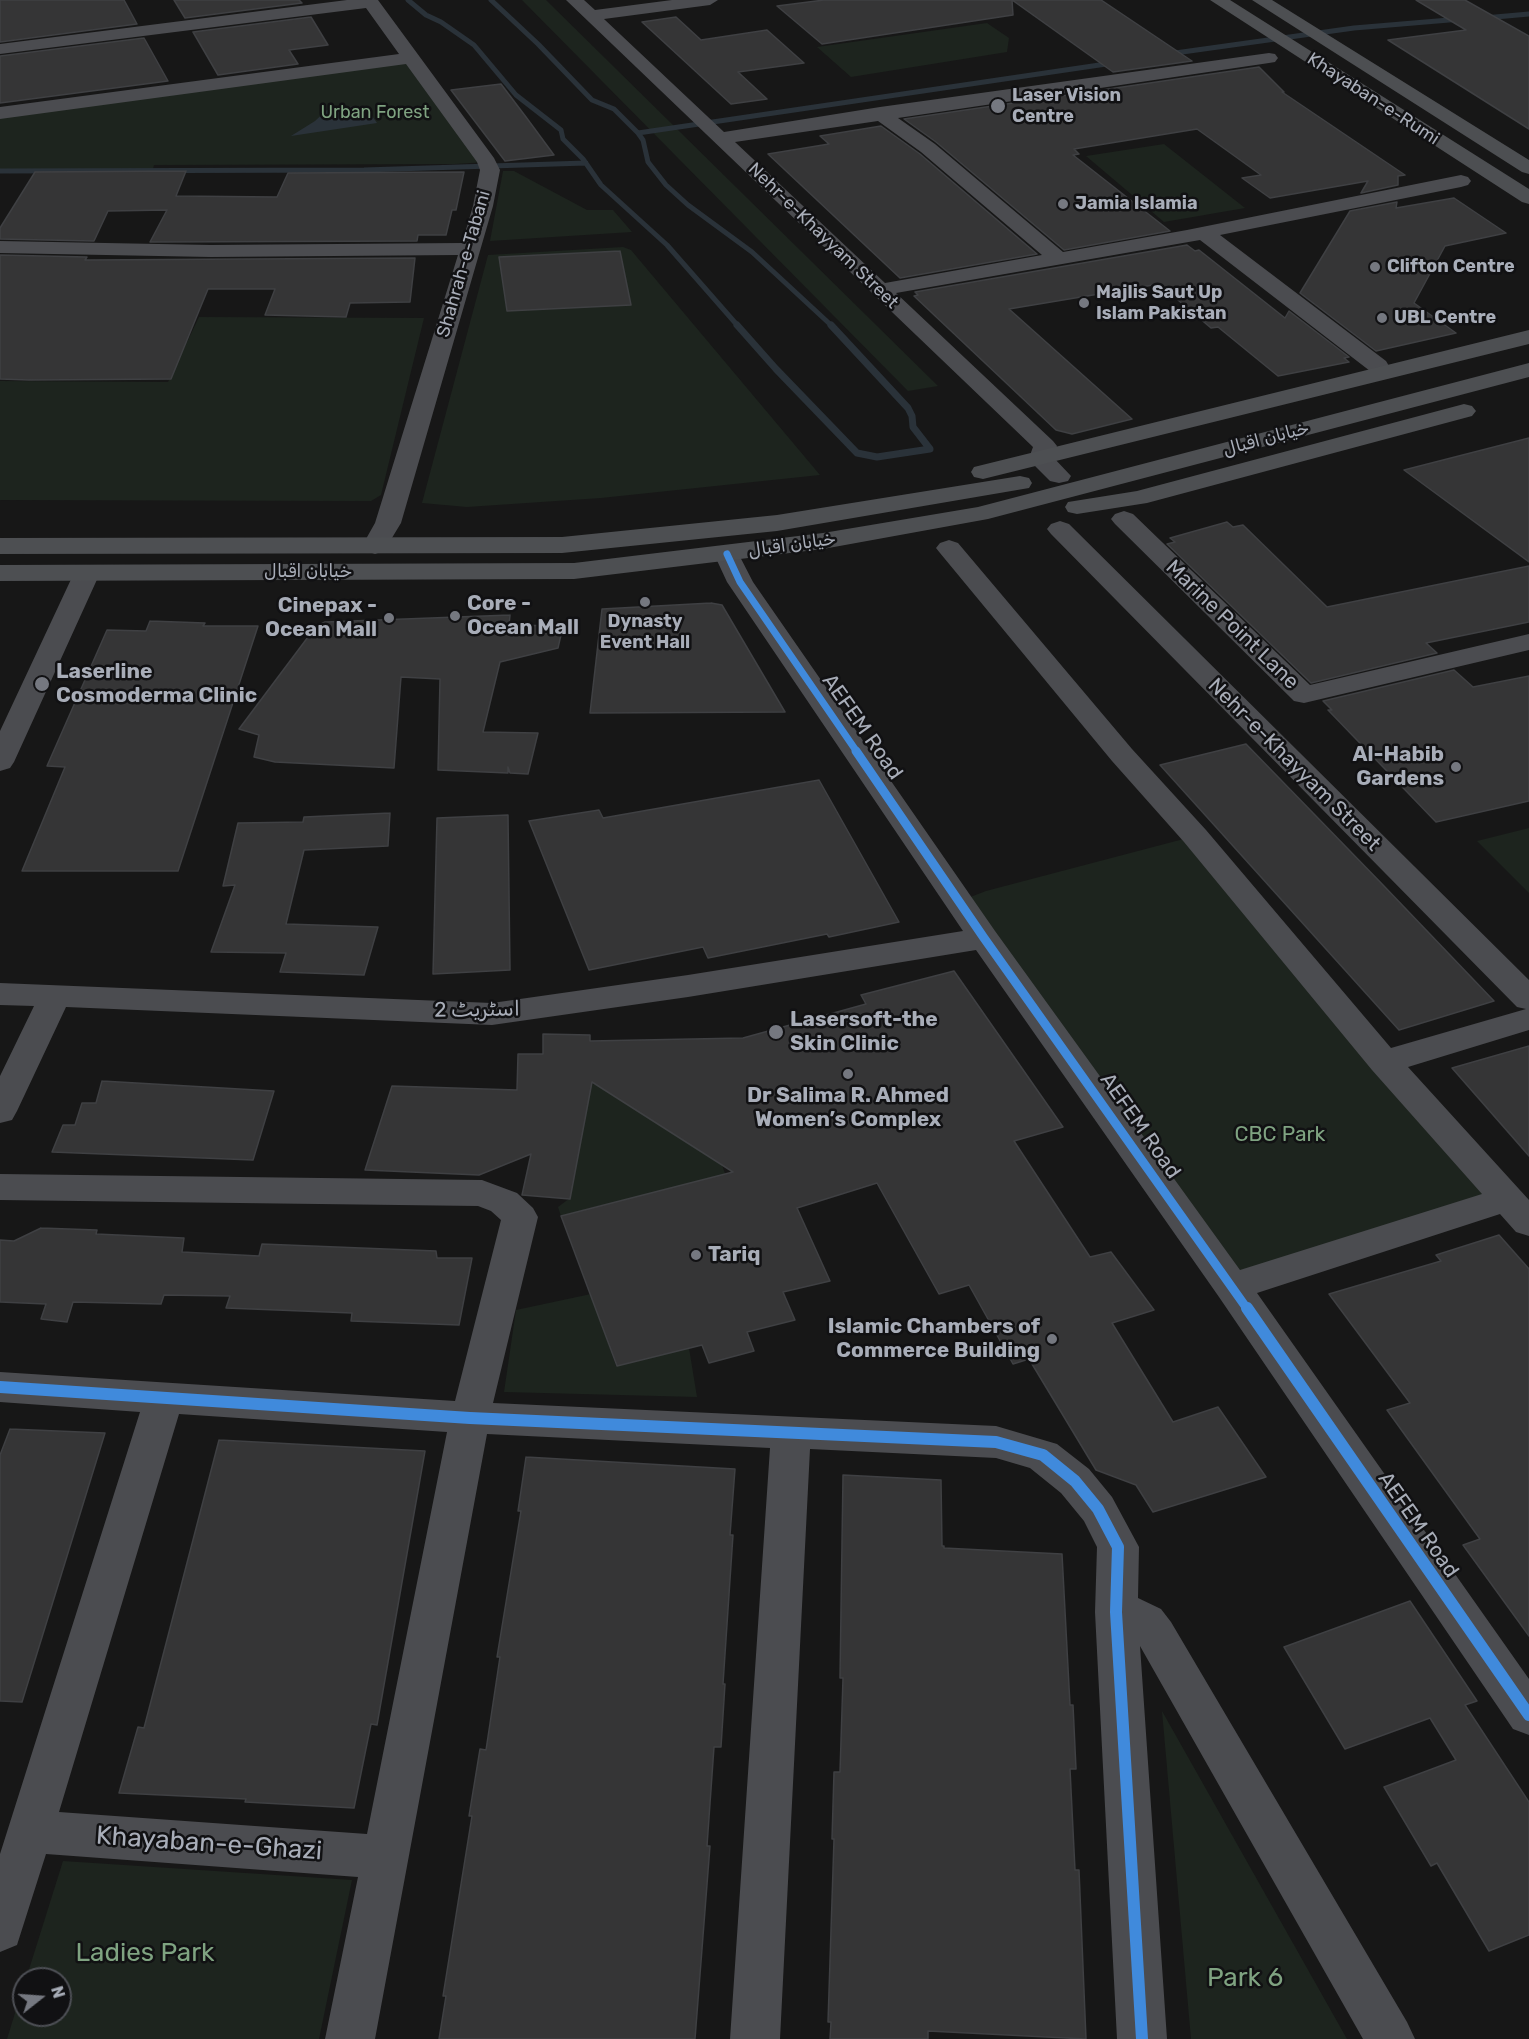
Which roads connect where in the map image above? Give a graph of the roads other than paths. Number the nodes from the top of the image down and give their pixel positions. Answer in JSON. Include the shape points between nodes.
{"nodes":[{"id":1,"x":574,"y":0,"type":"edge"},
{"id":2,"x":710,"y":0,"type":"edge"},
{"id":3,"x":1218,"y":0,"type":"edge"},
{"id":4,"x":1260,"y":0,"type":"edge"},
{"id":5,"x":370,"y":1,"type":"edge"},
{"id":6,"x":591,"y":16,"type":"junction"},
{"id":7,"x":0,"y":48,"type":"edge"},
{"id":8,"x":409,"y":58,"type":"junction"},
{"id":9,"x":1269,"y":58,"type":"dead end"},
{"id":10,"x":0,"y":113,"type":"edge"},
{"id":11,"x":880,"y":113,"type":"junction"},
{"id":12,"x":721,"y":138,"type":"junction"},
{"id":13,"x":1524,"y":161,"type":"edge"},
{"id":14,"x":1461,"y":181,"type":"dead end"},
{"id":15,"x":1529,"y":198,"type":"edge"},
{"id":16,"x":1204,"y":233,"type":"junction"},
{"id":17,"x":0,"y":247,"type":"edge"},
{"id":18,"x":469,"y":249,"type":"junction"},
{"id":19,"x":1059,"y":259,"type":"junction"},
{"id":20,"x":879,"y":290,"type":"junction"},
{"id":21,"x":1529,"y":337,"type":"edge"},
{"id":22,"x":1529,"y":355,"type":"edge"},
{"id":23,"x":1378,"y":366,"type":"dead end"},
{"id":24,"x":1529,"y":370,"type":"edge"},
{"id":25,"x":1483,"y":405,"type":"dead end"},
{"id":26,"x":1041,"y":458,"type":"junction"},
{"id":27,"x":1059,"y":476,"type":"junction"},
{"id":28,"x":903,"y":504,"type":"junction"},
{"id":29,"x":979,"y":514,"type":"junction"},
{"id":30,"x":1124,"y":519,"type":"dead end"},
{"id":31,"x":1060,"y":529,"type":"dead end"},
{"id":32,"x":0,"y":546,"type":"edge"},
{"id":33,"x":375,"y":546,"type":"junction"},
{"id":34,"x":949,"y":548,"type":"dead end"},
{"id":35,"x":727,"y":554,"type":"junction"},
{"id":36,"x":0,"y":573,"type":"edge"},
{"id":37,"x":87,"y":573,"type":"junction"},
{"id":38,"x":1529,"y":642,"type":"edge"},
{"id":39,"x":0,"y":762,"type":"edge"},
{"id":40,"x":984,"y":938,"type":"junction"},
{"id":41,"x":56,"y":997,"type":"junction"},
{"id":42,"x":1529,"y":999,"type":"edge"},
{"id":43,"x":3,"y":1001,"type":"edge"},
{"id":44,"x":1529,"y":1018,"type":"edge"},
{"id":45,"x":1384,"y":1062,"type":"junction"},
{"id":46,"x":0,"y":1111,"type":"edge"},
{"id":47,"x":0,"y":1187,"type":"edge"},
{"id":48,"x":1518,"y":1211,"type":"edge"},
{"id":49,"x":1232,"y":1287,"type":"junction"},
{"id":50,"x":0,"y":1387,"type":"edge"},
{"id":51,"x":164,"y":1398,"type":"junction"},
{"id":52,"x":470,"y":1418,"type":"junction"},
{"id":53,"x":791,"y":1431,"type":"junction"},
{"id":54,"x":1116,"y":1612,"type":"junction"},
{"id":55,"x":1529,"y":1716,"type":"edge"},
{"id":56,"x":31,"y":1831,"type":"junction"},
{"id":57,"x":386,"y":1857,"type":"junction"},
{"id":58,"x":0,"y":1929,"type":"edge"},
{"id":59,"x":350,"y":2039,"type":"edge"},
{"id":60,"x":754,"y":2039,"type":"edge"},
{"id":61,"x":1143,"y":2039,"type":"edge"},
{"id":62,"x":1390,"y":2039,"type":"edge"}],
"edges":[{"from":1,"to":6,"type":"street","name":"Nehr-e-Khayyam Street"},
{"from":2,"to":6,"type":"street"},
{"from":3,"to":15,"type":"main road","name":"Khayaban-e-Rumi"},
{"from":4,"to":13,"type":"main road","name":"Khayaban-e-Rumi"},
{"from":5,"to":7,"type":"street"},
{"from":5,"to":8,"type":"street","name":"Shahrah-e-Tabani"},
{"from":6,"to":12,"type":"street","name":"Nehr-e-Khayyam Street"},
{"from":8,"to":10,"type":"street"},
{"from":8,"to":18,"type":"street","name":"Shahrah-e-Tabani","via":[[490,170]]},
{"from":9,"to":11,"type":"street"},
{"from":11,"to":12,"type":"street"},
{"from":11,"to":19,"type":"street","via":[[928,148]]},
{"from":12,"to":20,"type":"street","name":"Nehr-e-Khayyam Street"},
{"from":14,"to":16,"type":"street"},
{"from":16,"to":19,"type":"street"},
{"from":16,"to":23,"type":"street"},
{"from":17,"to":18,"type":"street"},
{"from":18,"to":33,"type":"street","name":"Shahrah-e-Tabani","via":[[388,523]]},
{"from":19,"to":20,"type":"street"},
{"from":20,"to":26,"type":"street","name":"Nehr-e-Khayyam Street","via":[[1045,446]]},
{"from":21,"to":26,"type":"main road"},
{"from":22,"to":27,"type":"main road","name":"خیابان اقبال"},
{"from":24,"to":29,"type":"main road","name":"خیابان اقبال"},
{"from":25,"to":29,"type":"main road","via":[[1138,498],[1070,508]]},
{"from":26,"to":27,"type":"street","name":"Nehr-e-Khayyam Street"},
{"from":26,"to":28,"type":"main road","via":[[978,473]]},
{"from":27,"to":28,"type":"main road","name":"خیابان اقبال"},
{"from":28,"to":33,"type":"main road","name":"خیابان اقبال","via":[[777,523],[562,545]]},
{"from":29,"to":35,"type":"main road","name":"خیابان اقبال"},
{"from":30,"to":38,"type":"street","name":"Marine Point Lane","via":[[1304,695]]},
{"from":31,"to":42,"type":"street","name":"Nehr-e-Khayyam Street"},
{"from":32,"to":33,"type":"main road","name":"خیابان اقبال"},
{"from":34,"to":45,"type":"street"},
{"from":35,"to":37,"type":"main road","name":"خیابان اقبال","via":[[574,571]]},
{"from":35,"to":40,"type":"street","name":"AEFEM Road","via":[[740,582]]},
{"from":36,"to":37,"type":"main road","name":"خیابان اقبال"},
{"from":37,"to":39,"type":"street"},
{"from":40,"to":41,"type":"street","name":"اسٹریٹ 2","via":[[492,1014]]},
{"from":40,"to":49,"type":"street","name":"AEFEM Road"},
{"from":41,"to":43,"type":"street","name":"اسٹریٹ 2"},
{"from":41,"to":46,"type":"street"},
{"from":44,"to":45,"type":"street"},
{"from":45,"to":48,"type":"street"},
{"from":47,"to":52,"type":"street","via":[[482,1193],[504,1202],[520,1217]]},
{"from":48,"to":49,"type":"street"},
{"from":49,"to":55,"type":"street","name":"AEFEM Road"},
{"from":50,"to":51,"type":"street"},
{"from":51,"to":52,"type":"street"},
{"from":51,"to":56,"type":"street"},
{"from":52,"to":53,"type":"street"},
{"from":52,"to":57,"type":"street"},
{"from":53,"to":54,"type":"street","via":[[996,1442],[1043,1455],[1076,1481],[1098,1509],[1118,1547]]},
{"from":53,"to":60,"type":"street"},
{"from":54,"to":61,"type":"street"},
{"from":54,"to":62,"type":"street","via":[[1134,1615],[1156,1635]]},
{"from":56,"to":57,"type":"street","name":"Khayaban-e-Ghazi"},
{"from":56,"to":58,"type":"street"},
{"from":57,"to":59,"type":"street"}]}
